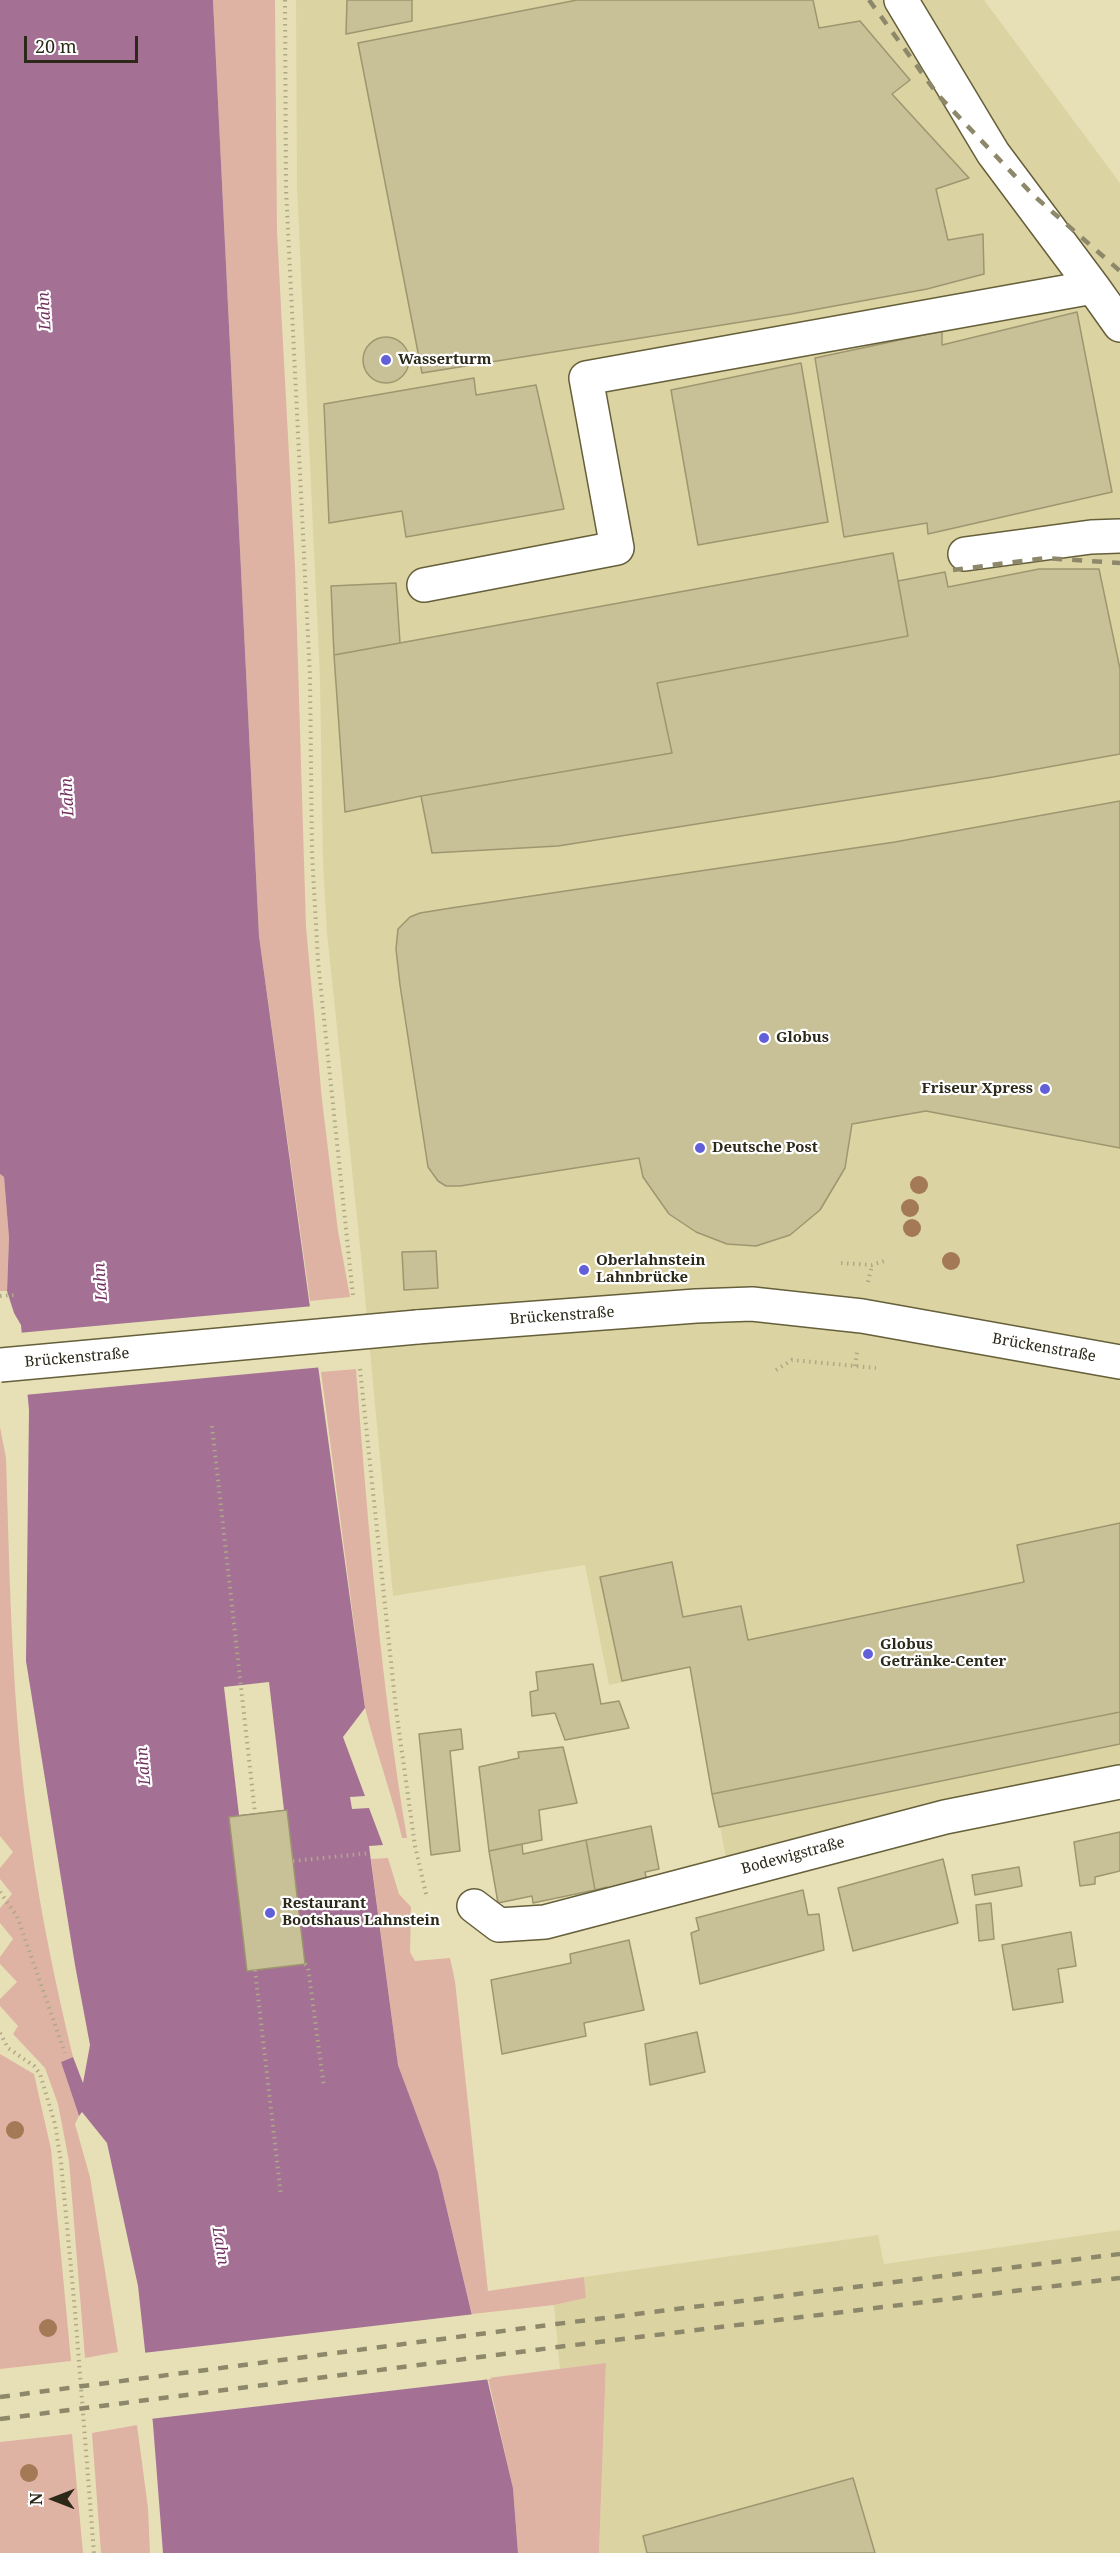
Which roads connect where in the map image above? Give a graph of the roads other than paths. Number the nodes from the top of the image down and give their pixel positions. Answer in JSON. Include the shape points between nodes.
{"nodes":[{"id":1,"x":901,"y":0,"type":"edge"},
{"id":2,"x":1093,"y":287,"type":"junction"},
{"id":3,"x":1120,"y":325,"type":"edge"},
{"id":4,"x":1120,"y":536,"type":"edge"},
{"id":5,"x":965,"y":554,"type":"dead end"},
{"id":6,"x":424,"y":585,"type":"dead end"},
{"id":7,"x":1120,"y":1362,"type":"edge"},
{"id":8,"x":0,"y":1365,"type":"edge"},
{"id":9,"x":1120,"y":1782,"type":"edge"},
{"id":10,"x":474,"y":1906,"type":"dead end"}],
"edges":[{"from":1,"to":2,"type":"street","via":[[993,153]]},
{"from":2,"to":3,"type":"street"},
{"from":2,"to":6,"type":"street","via":[[586,378],[617,548]]},
{"from":4,"to":5,"type":"street"},
{"from":7,"to":8,"type":"street","name":"Brückenstraße","bridge":true,"via":[[862,1316],[752,1304],[417,1327]]},
{"from":9,"to":10,"type":"street","name":"Bodewigstraße","via":[[934,1820],[544,1922],[499,1925]]}]}
